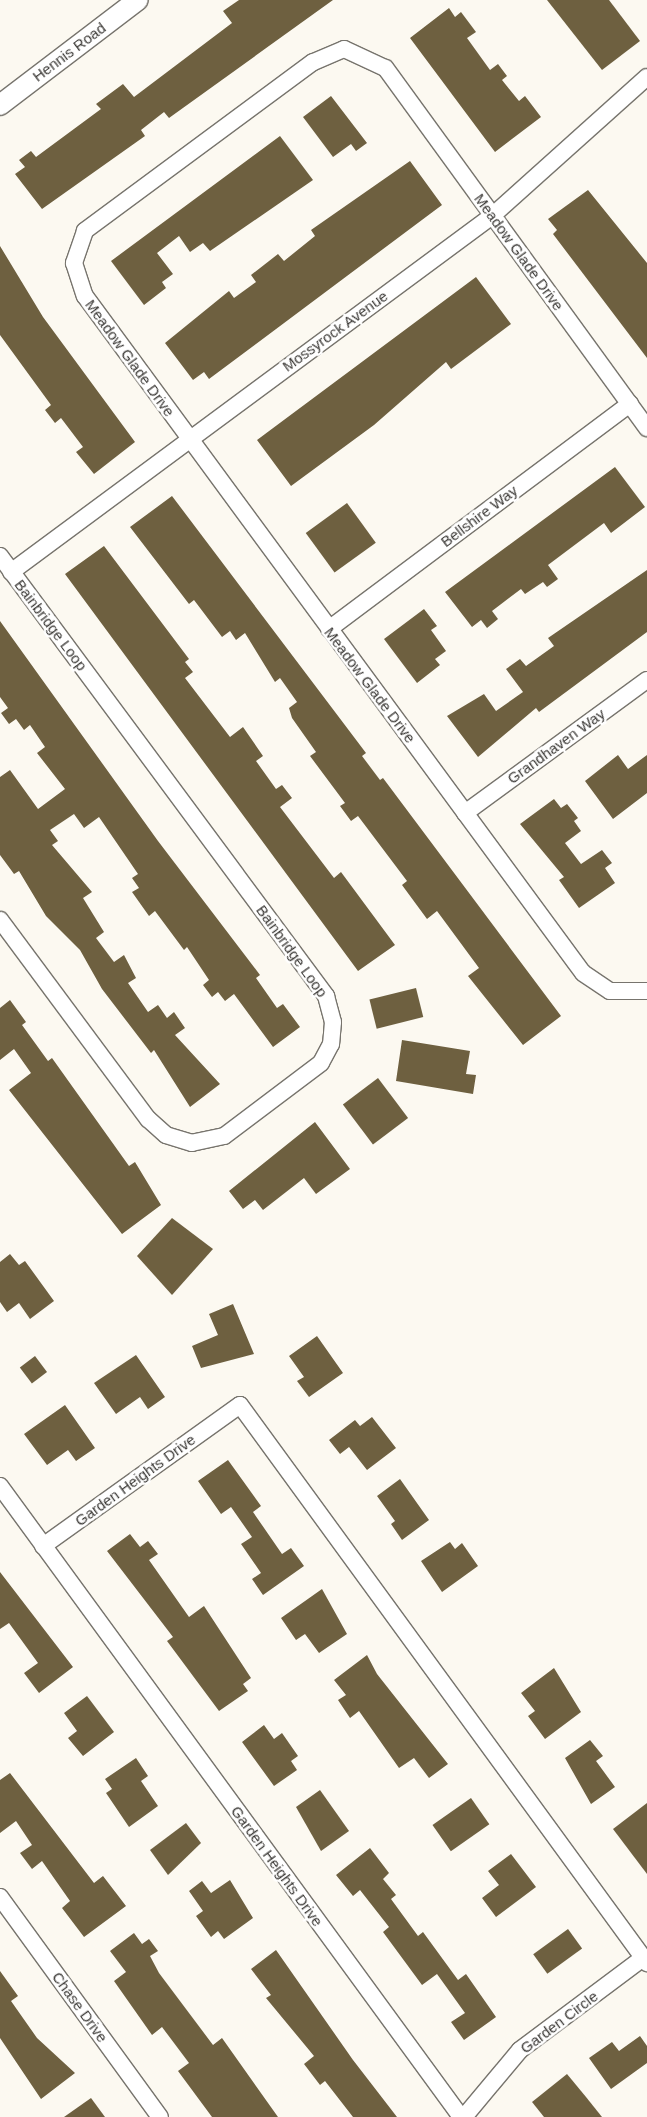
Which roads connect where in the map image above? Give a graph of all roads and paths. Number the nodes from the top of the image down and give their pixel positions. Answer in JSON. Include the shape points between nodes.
{"nodes":[{"id":1,"x":138,"y":0,"type":"edge"},
{"id":2,"x":647,"y":77,"type":"edge"},
{"id":3,"x":0,"y":105,"type":"edge"},
{"id":4,"x":492,"y":216,"type":"junction"},
{"id":5,"x":630,"y":404,"type":"junction"},
{"id":6,"x":647,"y":428,"type":"edge"},
{"id":7,"x":189,"y":439,"type":"junction"},
{"id":8,"x":0,"y":556,"type":"edge"},
{"id":9,"x":12,"y":572,"type":"junction"},
{"id":10,"x":329,"y":629,"type":"junction"},
{"id":11,"x":647,"y":680,"type":"edge"},
{"id":12,"x":465,"y":813,"type":"junction"},
{"id":13,"x":0,"y":920,"type":"edge"},
{"id":14,"x":647,"y":991,"type":"edge"},
{"id":15,"x":0,"y":1486,"type":"edge"},
{"id":16,"x":43,"y":1546,"type":"junction"},
{"id":17,"x":0,"y":1897,"type":"edge"},
{"id":18,"x":645,"y":1961,"type":"edge"},
{"id":19,"x":160,"y":2117,"type":"edge"},
{"id":20,"x":462,"y":2117,"type":"edge"}],
"edges":[{"from":1,"to":3,"type":"street","name":"Hennis Road"},
{"from":2,"to":4,"type":"street","name":"Mossyrock Avenue"},
{"from":4,"to":5,"type":"street","name":"Meadow Glade Drive"},
{"from":4,"to":7,"type":"street","name":"Mossyrock Avenue"},
{"from":4,"to":7,"type":"street","name":"Meadow Glade Drive","via":[[385,68],[344,49],[313,62],[85,231],[74,263],[85,296]]},
{"from":5,"to":6,"type":"street","name":"Meadow Glade Drive"},
{"from":5,"to":10,"type":"street","name":"Bellshire Way"},
{"from":7,"to":9,"type":"street","name":"Mossyrock Avenue"},
{"from":7,"to":10,"type":"street","name":"Meadow Glade Drive"},
{"from":8,"to":9,"type":"street","name":"Bainbridge Loop"},
{"from":9,"to":13,"type":"street","name":"Bainbridge Loop","via":[[326,996],[333,1022],[331,1044],[321,1063],[224,1136],[192,1143],[166,1135],[148,1119]]},
{"from":10,"to":12,"type":"street","name":"Meadow Glade Drive"},
{"from":11,"to":12,"type":"street","name":"Grandhaven Way"},
{"from":12,"to":14,"type":"street","name":"Meadow Glade Drive","via":[[583,973],[610,991]]},
{"from":15,"to":16,"type":"street"},
{"from":16,"to":18,"type":"street","name":"Garden Heights Drive","via":[[240,1405]]},
{"from":16,"to":20,"type":"street","name":"Garden Heights Drive"},
{"from":17,"to":19,"type":"street","name":"Chase Drive"},
{"from":18,"to":20,"type":"street","name":"Garden Circle","via":[[520,2050]]}]}
